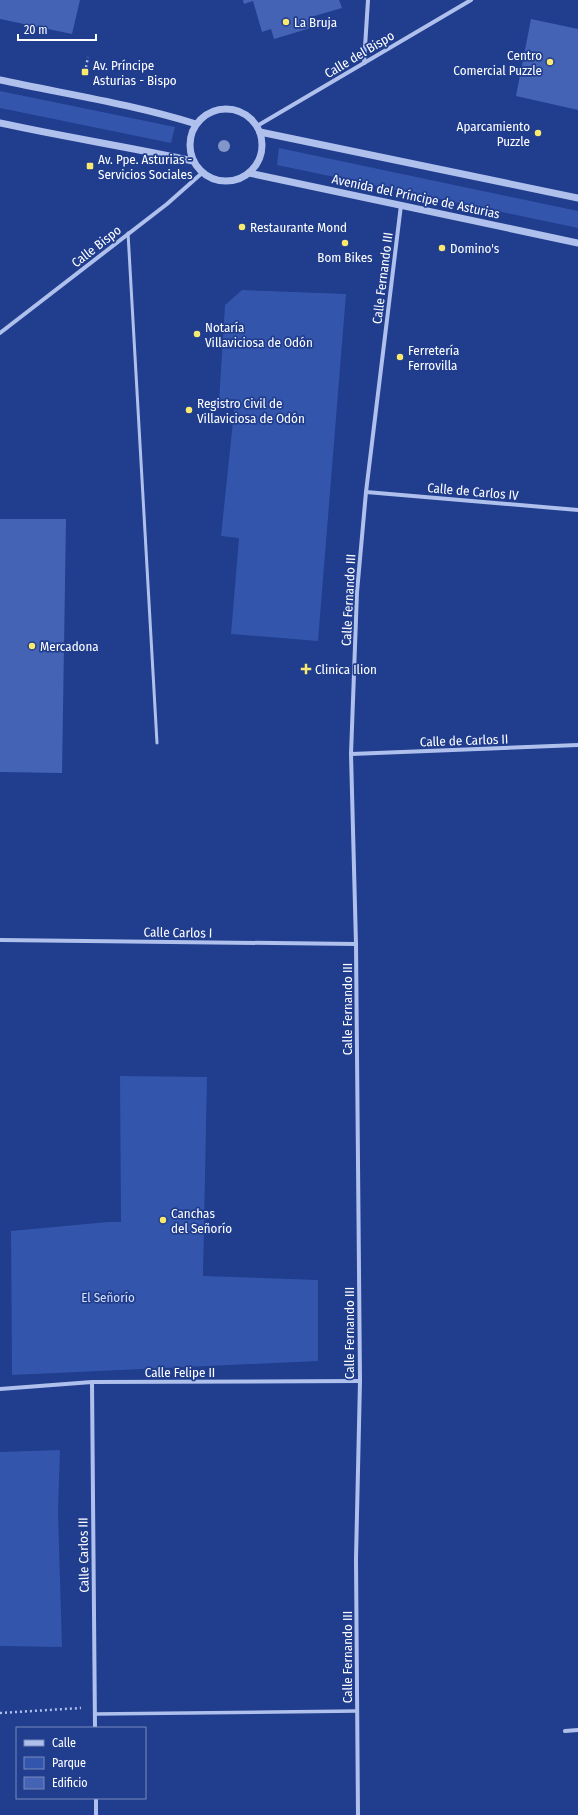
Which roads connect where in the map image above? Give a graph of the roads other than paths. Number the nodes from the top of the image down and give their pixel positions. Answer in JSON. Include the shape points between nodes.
{"nodes":[{"id":1,"x":368,"y":0,"type":"edge"},
{"id":2,"x":471,"y":0,"type":"edge"},
{"id":3,"x":364,"y":63,"type":"junction"},
{"id":4,"x":0,"y":80,"type":"edge"},
{"id":5,"x":0,"y":123,"type":"edge"},
{"id":6,"x":196,"y":124,"type":"junction"},
{"id":7,"x":258,"y":129,"type":"junction"},
{"id":8,"x":193,"y":161,"type":"junction"},
{"id":9,"x":249,"y":172,"type":"junction"},
{"id":10,"x":202,"y":173,"type":"junction"},
{"id":11,"x":578,"y":198,"type":"edge"},
{"id":12,"x":401,"y":205,"type":"junction"},
{"id":13,"x":128,"y":233,"type":"junction"},
{"id":14,"x":578,"y":243,"type":"edge"},
{"id":15,"x":0,"y":333,"type":"edge"},
{"id":16,"x":366,"y":492,"type":"junction"},
{"id":17,"x":578,"y":510,"type":"edge"},
{"id":18,"x":157,"y":743,"type":"dead end"},
{"id":19,"x":578,"y":745,"type":"edge"},
{"id":20,"x":351,"y":754,"type":"junction"},
{"id":21,"x":0,"y":940,"type":"edge"},
{"id":22,"x":356,"y":944,"type":"junction"},
{"id":23,"x":360,"y":1381,"type":"junction"},
{"id":24,"x":92,"y":1382,"type":"junction"},
{"id":25,"x":0,"y":1389,"type":"edge"},
{"id":26,"x":357,"y":1711,"type":"junction"},
{"id":27,"x":95,"y":1714,"type":"junction"},
{"id":28,"x":95,"y":1727,"type":"edge"},
{"id":29,"x":578,"y":1730,"type":"edge"},
{"id":30,"x":565,"y":1731,"type":"dead end"},
{"id":31,"x":96,"y":1799,"type":"edge"},
{"id":32,"x":96,"y":1815,"type":"edge"},
{"id":33,"x":358,"y":1815,"type":"edge"}],
"edges":[{"from":1,"to":3,"type":"street"},
{"from":2,"to":3,"type":"street","name":"Calle del Bispo"},
{"from":3,"to":7,"type":"street","name":"Calle del Bispo"},
{"from":4,"to":6,"type":"street","via":[[91,100],[152,110]]},
{"from":5,"to":8,"type":"street"},
{"from":6,"to":7,"type":"street","via":[[205,115],[227,108],[249,117]]},
{"from":6,"to":8,"type":"street","via":[[189,149]]},
{"from":7,"to":9,"type":"street","via":[[262,147],[258,161]]},
{"from":7,"to":11,"type":"street"},
{"from":8,"to":10,"type":"street"},
{"from":9,"to":10,"type":"street","via":[[241,178],[221,181],[211,179]]},
{"from":9,"to":12,"type":"street","name":"Avenida del Príncipe de Asturias"},
{"from":10,"to":13,"type":"street","name":"Calle Bispo"},
{"from":12,"to":14,"type":"street","name":"Avenida del Príncipe de Asturias"},
{"from":12,"to":16,"type":"street","name":"Calle Fernando III"},
{"from":13,"to":15,"type":"street","name":"Calle Bispo"},
{"from":13,"to":18,"type":"lane"},
{"from":16,"to":17,"type":"street","name":"Calle de Carlos IV"},
{"from":16,"to":20,"type":"street","name":"Calle Fernando III","via":[[357,592]]},
{"from":19,"to":20,"type":"street","name":"Calle de Carlos II"},
{"from":20,"to":22,"type":"street","name":"Calle Fernando III"},
{"from":21,"to":22,"type":"street","name":"Calle Carlos I"},
{"from":22,"to":23,"type":"street","name":"Calle Fernando III"},
{"from":23,"to":24,"type":"street","name":"Calle Felipe II"},
{"from":23,"to":26,"type":"street","name":"Calle Fernando III","via":[[356,1559]]},
{"from":24,"to":25,"type":"street","name":"Calle Felipe II"},
{"from":24,"to":27,"type":"street","name":"Calle Carlos III"},
{"from":26,"to":27,"type":"street"},
{"from":26,"to":33,"type":"street","name":"Calle Fernando III"},
{"from":27,"to":28,"type":"street","name":"Calle Carlos III"},
{"from":29,"to":30,"type":"street"},
{"from":31,"to":32,"type":"street"}]}
